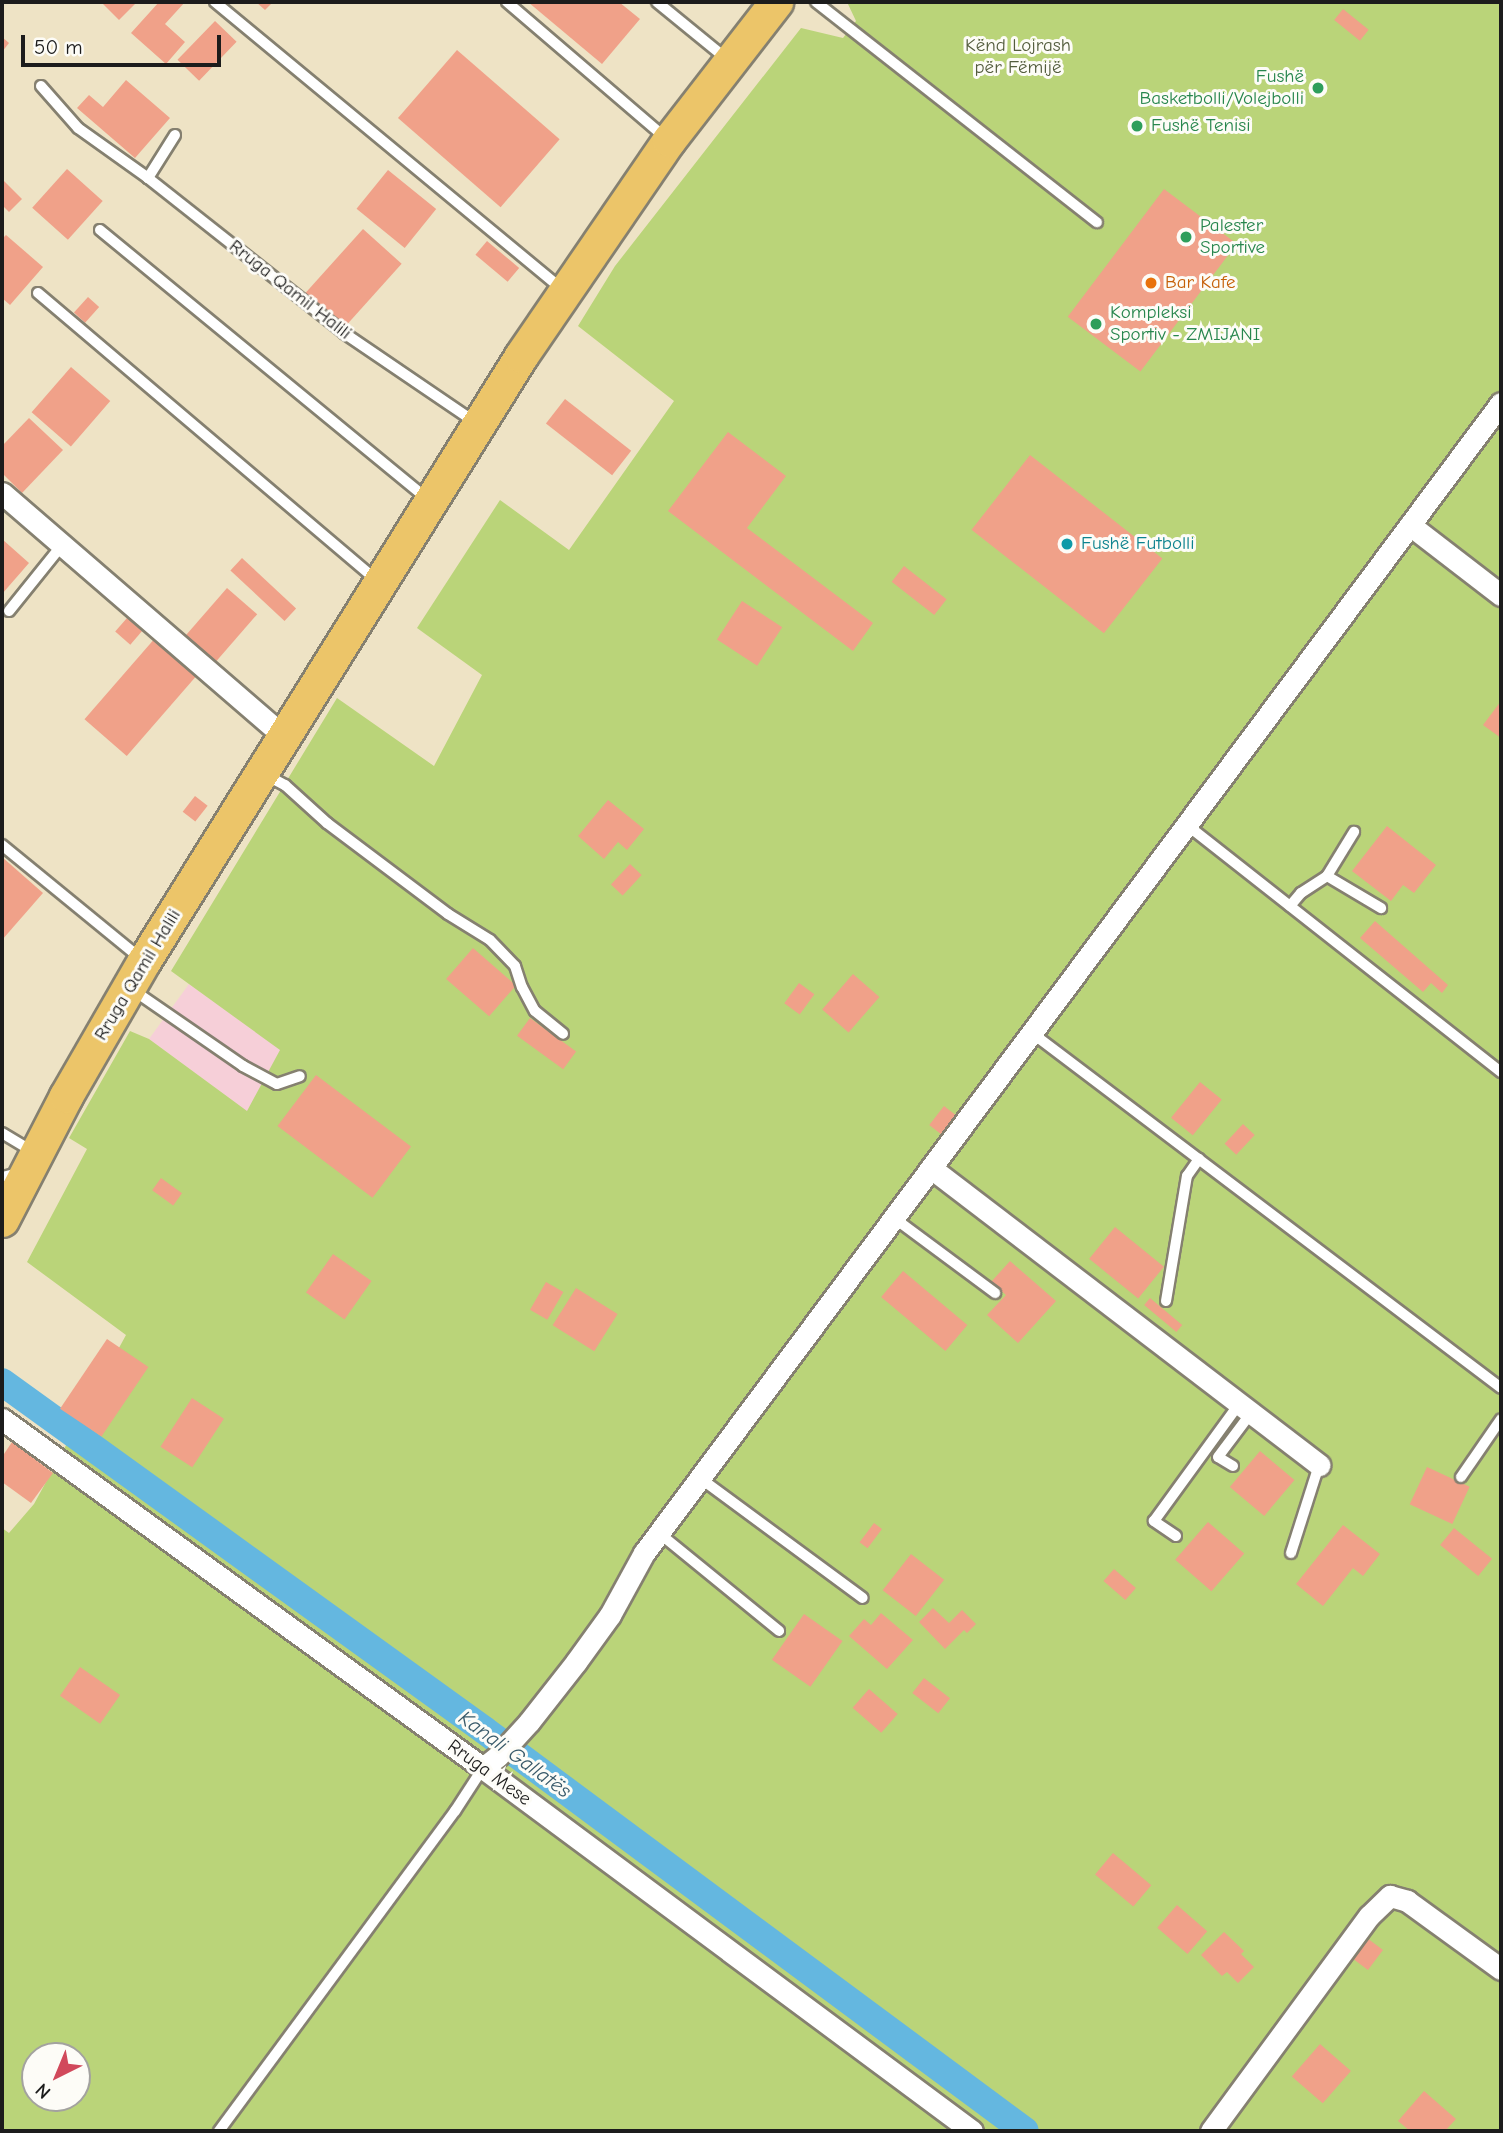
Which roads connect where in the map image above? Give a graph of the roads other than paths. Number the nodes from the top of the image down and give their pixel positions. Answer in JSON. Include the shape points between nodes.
{"nodes":[{"id":1,"x":215,"y":2,"type":"edge"},
{"id":2,"x":507,"y":2,"type":"edge"},
{"id":3,"x":657,"y":2,"type":"edge"},
{"id":4,"x":776,"y":2,"type":"edge"},
{"id":5,"x":816,"y":2,"type":"edge"},
{"id":6,"x":728,"y":61,"type":"junction"},
{"id":7,"x":41,"y":86,"type":"dead end"},
{"id":8,"x":175,"y":135,"type":"dead end"},
{"id":9,"x":669,"y":140,"type":"junction"},
{"id":10,"x":148,"y":177,"type":"junction"},
{"id":11,"x":1097,"y":222,"type":"dead end"},
{"id":12,"x":100,"y":230,"type":"dead end"},
{"id":13,"x":564,"y":291,"type":"junction"},
{"id":14,"x":38,"y":293,"type":"dead end"},
{"id":15,"x":1501,"y":404,"type":"edge"},
{"id":16,"x":479,"y":425,"type":"junction"},
{"id":17,"x":2,"y":493,"type":"edge"},
{"id":18,"x":431,"y":502,"type":"junction"},
{"id":19,"x":1410,"y":525,"type":"junction"},
{"id":20,"x":62,"y":544,"type":"junction"},
{"id":21,"x":379,"y":583,"type":"junction"},
{"id":22,"x":1501,"y":595,"type":"edge"},
{"id":23,"x":9,"y":611,"type":"dead end"},
{"id":24,"x":284,"y":736,"type":"junction"},
{"id":25,"x":262,"y":772,"type":"junction"},
{"id":26,"x":1187,"y":825,"type":"junction"},
{"id":27,"x":1354,"y":832,"type":"dead end"},
{"id":28,"x":2,"y":845,"type":"edge"},
{"id":29,"x":1327,"y":876,"type":"junction"},
{"id":30,"x":1290,"y":906,"type":"junction"},
{"id":31,"x":1381,"y":908,"type":"dead end"},
{"id":32,"x":137,"y":974,"type":"junction"},
{"id":33,"x":1032,"y":1033,"type":"junction"},
{"id":34,"x":563,"y":1034,"type":"dead end"},
{"id":35,"x":1501,"y":1072,"type":"edge"},
{"id":36,"x":300,"y":1076,"type":"dead end"},
{"id":37,"x":2,"y":1133,"type":"edge"},
{"id":38,"x":1199,"y":1159,"type":"junction"},
{"id":39,"x":21,"y":1167,"type":"edge"},
{"id":40,"x":931,"y":1168,"type":"junction"},
{"id":41,"x":894,"y":1218,"type":"junction"},
{"id":42,"x":2,"y":1220,"type":"edge"},
{"id":43,"x":995,"y":1293,"type":"dead end"},
{"id":44,"x":1166,"y":1301,"type":"dead end"},
{"id":45,"x":1501,"y":1388,"type":"edge"},
{"id":46,"x":1245,"y":1408,"type":"junction"},
{"id":47,"x":2,"y":1419,"type":"edge"},
{"id":48,"x":1501,"y":1419,"type":"edge"},
{"id":49,"x":1319,"y":1465,"type":"joint"},
{"id":50,"x":1233,"y":1466,"type":"dead end"},
{"id":51,"x":1461,"y":1477,"type":"dead end"},
{"id":52,"x":700,"y":1478,"type":"junction"},
{"id":53,"x":659,"y":1533,"type":"junction"},
{"id":54,"x":1176,"y":1536,"type":"dead end"},
{"id":55,"x":1291,"y":1553,"type":"dead end"},
{"id":56,"x":863,"y":1598,"type":"dead end"},
{"id":57,"x":779,"y":1631,"type":"dead end"},
{"id":58,"x":490,"y":1762,"type":"junction"},
{"id":59,"x":1501,"y":1969,"type":"edge"},
{"id":60,"x":219,"y":2131,"type":"edge"},
{"id":61,"x":972,"y":2131,"type":"edge"},
{"id":62,"x":1211,"y":2131,"type":"edge"}],
"edges":[{"from":1,"to":13,"type":"lane"},
{"from":2,"to":9,"type":"lane"},
{"from":3,"to":6,"type":"lane"},
{"from":4,"to":6,"type":"main road","name":"Rruga Qamil Halili"},
{"from":5,"to":11,"type":"lane"},
{"from":6,"to":9,"type":"main road","name":"Rruga Qamil Halili"},
{"from":7,"to":10,"type":"lane","name":"Rruga Qamil Halili","via":[[78,128]]},
{"from":8,"to":10,"type":"lane"},
{"from":9,"to":13,"type":"main road","name":"Rruga Qamil Halili"},
{"from":10,"to":16,"type":"lane","name":"Rruga Qamil Halili","via":[[344,333]]},
{"from":12,"to":18,"type":"lane"},
{"from":13,"to":16,"type":"main road","name":"Rruga Qamil Halili"},
{"from":14,"to":21,"type":"lane"},
{"from":15,"to":19,"type":"street"},
{"from":16,"to":18,"type":"main road","name":"Rruga Qamil Halili"},
{"from":17,"to":20,"type":"street"},
{"from":18,"to":21,"type":"main road","name":"Rruga Qamil Halili"},
{"from":19,"to":22,"type":"street"},
{"from":19,"to":26,"type":"street"},
{"from":20,"to":23,"type":"lane"},
{"from":20,"to":24,"type":"street"},
{"from":21,"to":24,"type":"main road","name":"Rruga Qamil Halili"},
{"from":24,"to":25,"type":"main road","name":"Rruga Qamil Halili"},
{"from":25,"to":32,"type":"main road","name":"Rruga Qamil Halili"},
{"from":25,"to":34,"type":"lane","via":[[285,785],[327,823],[448,914],[490,940],[515,966],[535,1011]]},
{"from":26,"to":30,"type":"lane"},
{"from":26,"to":33,"type":"street"},
{"from":27,"to":29,"type":"lane"},
{"from":28,"to":32,"type":"lane"},
{"from":29,"to":30,"type":"lane"},
{"from":29,"to":31,"type":"lane"},
{"from":30,"to":35,"type":"lane"},
{"from":32,"to":36,"type":"lane","via":[[243,1066],[277,1084]]},
{"from":32,"to":39,"type":"main road","name":"Rruga Qamil Halili"},
{"from":33,"to":38,"type":"lane"},
{"from":33,"to":40,"type":"street"},
{"from":37,"to":39,"type":"lane"},
{"from":38,"to":44,"type":"lane","via":[[1187,1176]]},
{"from":38,"to":45,"type":"lane"},
{"from":39,"to":42,"type":"main road","name":"Rruga Qamil Halili"},
{"from":40,"to":41,"type":"street"},
{"from":40,"to":46,"type":"street"},
{"from":41,"to":43,"type":"lane"},
{"from":41,"to":52,"type":"street"},
{"from":46,"to":49,"type":"street"},
{"from":46,"to":50,"type":"lane","via":[[1218,1457]]},
{"from":46,"to":54,"type":"lane","via":[[1154,1521]]},
{"from":47,"to":58,"type":"street","name":"Rruga Mese"},
{"from":48,"to":51,"type":"lane"},
{"from":49,"to":55,"type":"lane"},
{"from":52,"to":53,"type":"street"},
{"from":52,"to":56,"type":"lane"},
{"from":53,"to":57,"type":"lane"},
{"from":53,"to":58,"type":"street","via":[[610,1615],[529,1722]]},
{"from":58,"to":60,"type":"lane"},
{"from":58,"to":61,"type":"street","name":"Rruga Mese"},
{"from":59,"to":62,"type":"street","via":[[1407,1901],[1390,1896],[1369,1916]]}]}
